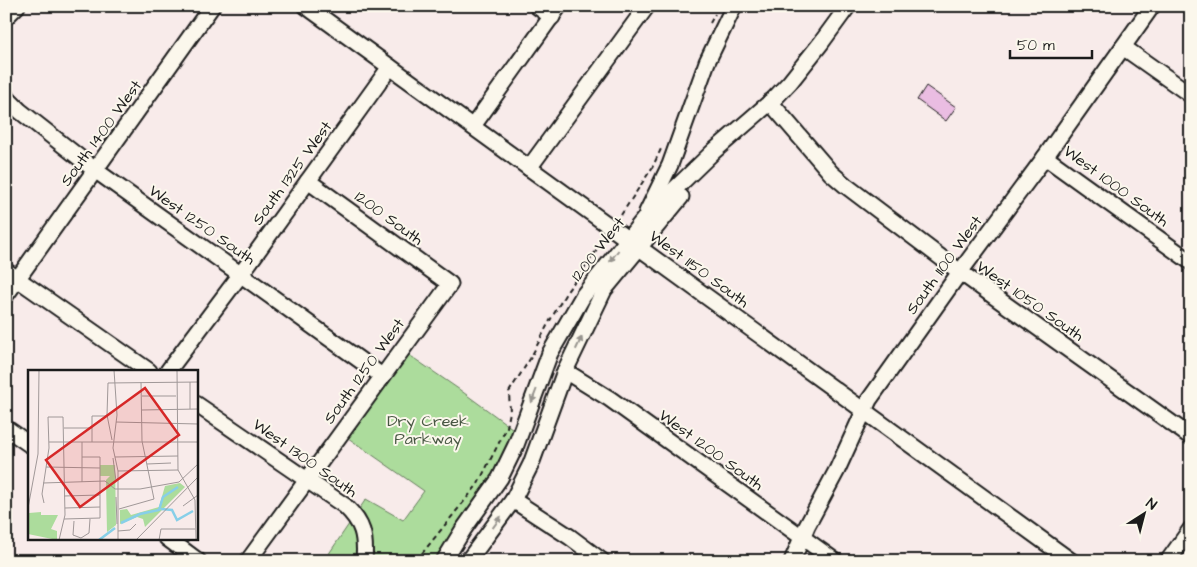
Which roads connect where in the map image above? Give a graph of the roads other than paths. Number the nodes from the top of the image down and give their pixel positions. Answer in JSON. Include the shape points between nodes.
{"nodes":[{"id":1,"x":17,"y":6,"type":"edge"},
{"id":2,"x":212,"y":6,"type":"edge"},
{"id":3,"x":306,"y":6,"type":"edge"},
{"id":4,"x":537,"y":6,"type":"edge"},
{"id":5,"x":647,"y":6,"type":"edge"},
{"id":6,"x":734,"y":6,"type":"edge"},
{"id":7,"x":848,"y":6,"type":"edge"},
{"id":8,"x":856,"y":6,"type":"edge"},
{"id":9,"x":1152,"y":6,"type":"edge"},
{"id":10,"x":556,"y":12,"type":"edge"},
{"id":11,"x":6,"y":17,"type":"edge"},
{"id":12,"x":1123,"y":47,"type":"junction"},
{"id":13,"x":390,"y":66,"type":"junction"},
{"id":14,"x":1191,"y":95,"type":"edge"},
{"id":15,"x":6,"y":97,"type":"edge"},
{"id":16,"x":772,"y":105,"type":"junction"},
{"id":17,"x":473,"y":126,"type":"junction"},
{"id":18,"x":1045,"y":157,"type":"junction"},
{"id":19,"x":529,"y":168,"type":"junction"},
{"id":20,"x":95,"y":170,"type":"junction"},
{"id":21,"x":308,"y":181,"type":"junction"},
{"id":22,"x":645,"y":218,"type":"junction"},
{"id":23,"x":633,"y":243,"type":"junction"},
{"id":24,"x":1191,"y":262,"type":"edge"},
{"id":25,"x":960,"y":272,"type":"junction"},
{"id":26,"x":241,"y":274,"type":"junction"},
{"id":27,"x":12,"y":275,"type":"edge"},
{"id":28,"x":450,"y":284,"type":"joint"},
{"id":29,"x":6,"y":296,"type":"edge"},
{"id":30,"x":148,"y":370,"type":"edge"},
{"id":31,"x":169,"y":370,"type":"edge"},
{"id":32,"x":565,"y":371,"type":"junction"},
{"id":33,"x":382,"y":376,"type":"junction"},
{"id":34,"x":198,"y":405,"type":"edge"},
{"id":35,"x":863,"y":411,"type":"junction"},
{"id":36,"x":6,"y":428,"type":"edge"},
{"id":37,"x":1191,"y":437,"type":"edge"},
{"id":38,"x":28,"y":443,"type":"edge"},
{"id":39,"x":306,"y":479,"type":"junction"},
{"id":40,"x":513,"y":500,"type":"junction"},
{"id":41,"x":1191,"y":529,"type":"edge"},
{"id":42,"x":463,"y":530,"type":"junction"},
{"id":43,"x":802,"y":537,"type":"junction"},
{"id":44,"x":170,"y":540,"type":"edge"},
{"id":45,"x":198,"y":561,"type":"edge"},
{"id":46,"x":248,"y":561,"type":"edge"},
{"id":47,"x":364,"y":561,"type":"edge"},
{"id":48,"x":431,"y":561,"type":"edge"},
{"id":49,"x":444,"y":561,"type":"edge"},
{"id":50,"x":468,"y":561,"type":"edge"},
{"id":51,"x":602,"y":561,"type":"edge"},
{"id":52,"x":792,"y":561,"type":"edge"},
{"id":53,"x":836,"y":561,"type":"edge"},
{"id":54,"x":1071,"y":561,"type":"edge"},
{"id":55,"x":1168,"y":561,"type":"edge"}],
"edges":[{"from":1,"to":11,"type":"street"},
{"from":2,"to":20,"type":"street","name":"South 1400 West"},
{"from":3,"to":13,"type":"street","name":"West 1150 South"},
{"from":4,"to":10,"type":"street"},
{"from":5,"to":19,"type":"street"},
{"from":6,"to":22,"type":"street","via":[[707,62],[670,165]]},
{"from":7,"to":16,"type":"street","name":"1200 West"},
{"from":8,"to":16,"type":"street","name":"1200 West","via":[[805,76]]},
{"from":9,"to":12,"type":"street","name":"South 1100 West"},
{"from":10,"to":17,"type":"street"},
{"from":12,"to":14,"type":"street"},
{"from":12,"to":18,"type":"street","name":"South 1100 West"},
{"from":13,"to":17,"type":"street","name":"West 1150 South"},
{"from":13,"to":21,"type":"street","name":"South 1325 West"},
{"from":15,"to":20,"type":"street","name":"West 1250 South"},
{"from":16,"to":22,"type":"street","name":"1200 West","via":[[714,151]]},
{"from":16,"to":23,"type":"street","name":"1200 West"},
{"from":16,"to":25,"type":"street","name":"West 1050 South","via":[[831,173]]},
{"from":17,"to":19,"type":"street","name":"West 1150 South"},
{"from":18,"to":24,"type":"street","name":"West 1000 South"},
{"from":18,"to":25,"type":"street","name":"South 1100 West"},
{"from":19,"to":23,"type":"street","name":"West 1150 South"},
{"from":20,"to":26,"type":"street","name":"West 1250 South"},
{"from":20,"to":27,"type":"street","name":"South 1400 West"},
{"from":21,"to":26,"type":"street","name":"South 1325 West"},
{"from":21,"to":28,"type":"street","name":"1200 South"},
{"from":22,"to":23,"type":"street","name":"1200 West"},
{"from":32,"to":23,"type":"street","name":"1200 West","one_way":true,"via":[[604,290]]},
{"from":23,"to":35,"type":"street","name":"West 1150 South"},
{"from":23,"to":42,"type":"street","name":"1200 West","one_way":true,"via":[[583,296],[550,353],[500,478]]},
{"from":25,"to":35,"type":"street","name":"South 1100 West"},
{"from":25,"to":37,"type":"street","name":"West 1050 South"},
{"from":26,"to":31,"type":"street","name":"South 1325 West"},
{"from":26,"to":33,"type":"street","name":"West 1250 South"},
{"from":27,"to":29,"type":"street","name":"South 1400 West"},
{"from":27,"to":30,"type":"street"},
{"from":28,"to":33,"type":"street","name":"South 1250 West"},
{"from":32,"to":40,"type":"street","name":"1200 West","via":[[532,464]]},
{"from":32,"to":43,"type":"street","name":"West 1200 South","via":[[610,399]]},
{"from":33,"to":39,"type":"street","name":"South 1250 West"},
{"from":34,"to":39,"type":"street","name":"West 1300 South"},
{"from":35,"to":43,"type":"street","name":"South 1100 West"},
{"from":35,"to":54,"type":"street","name":"West 1150 South"},
{"from":36,"to":38,"type":"street"},
{"from":39,"to":46,"type":"street","name":"South 1250 West"},
{"from":39,"to":47,"type":"street","name":"West 1300 South","via":[[345,506],[358,520],[365,545]]},
{"from":50,"to":40,"type":"street","name":"1200 West","one_way":true},
{"from":40,"to":51,"type":"street"},
{"from":41,"to":55,"type":"street"},
{"from":42,"to":48,"type":"street"},
{"from":42,"to":49,"type":"street","name":"1200 West"},
{"from":43,"to":52,"type":"street","name":"South 1100 West"},
{"from":43,"to":53,"type":"street","name":"West 1200 South"},
{"from":44,"to":45,"type":"street"}]}
